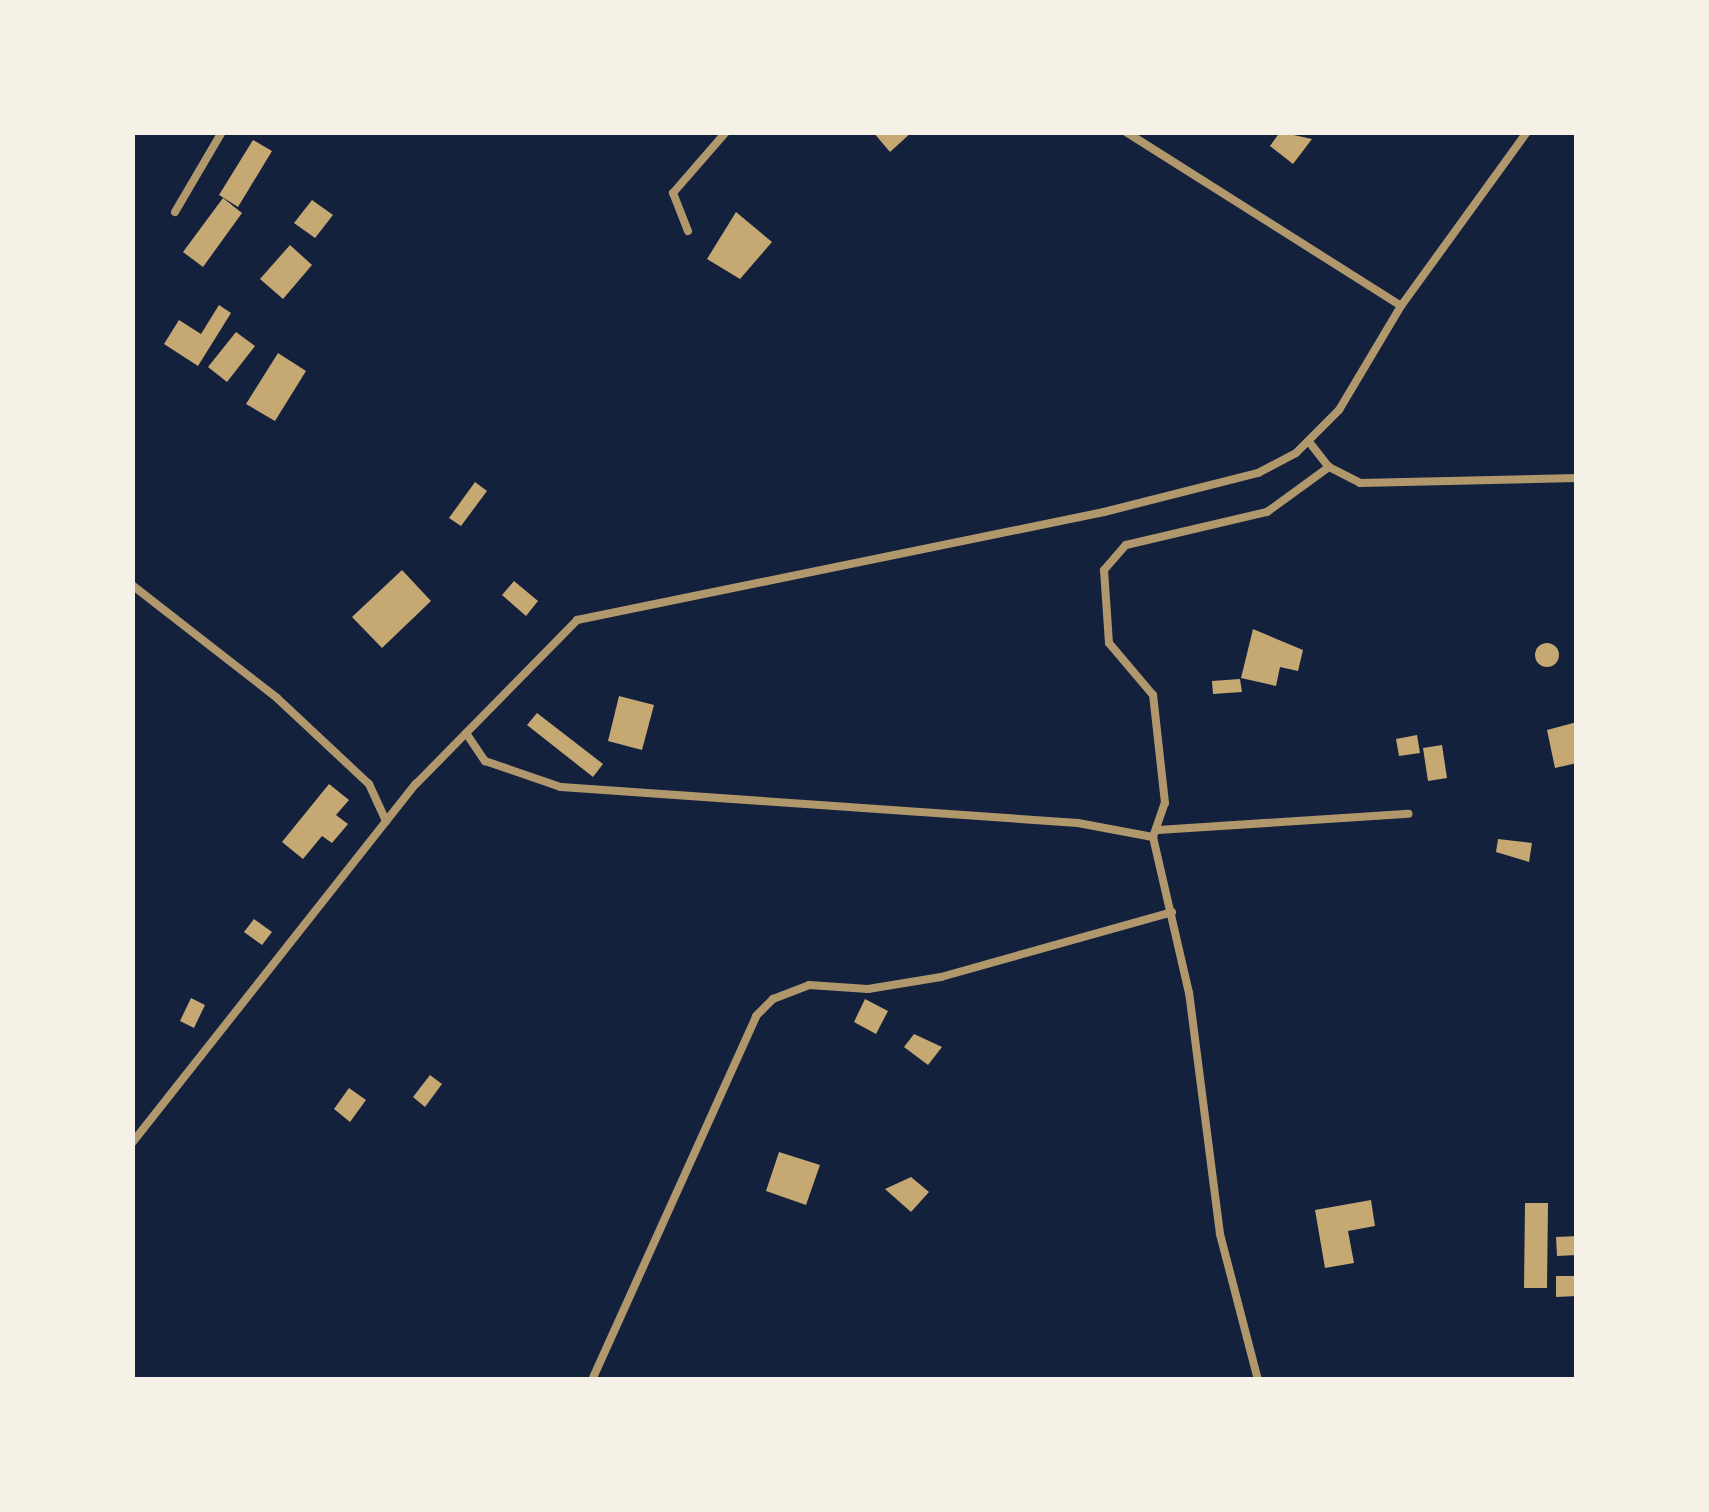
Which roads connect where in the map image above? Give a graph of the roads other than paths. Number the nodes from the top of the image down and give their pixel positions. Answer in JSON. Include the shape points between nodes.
{"nodes":[{"id":1,"x":222,"y":132,"type":"edge"},
{"id":2,"x":726,"y":132,"type":"edge"},
{"id":3,"x":1126,"y":132,"type":"edge"},
{"id":4,"x":1527,"y":132,"type":"edge"},
{"id":5,"x":175,"y":212,"type":"dead end"},
{"id":6,"x":688,"y":231,"type":"dead end"},
{"id":7,"x":1401,"y":305,"type":"junction"},
{"id":8,"x":1310,"y":443,"type":"junction"},
{"id":9,"x":1329,"y":467,"type":"junction"},
{"id":10,"x":1577,"y":478,"type":"edge"},
{"id":11,"x":132,"y":585,"type":"edge"},
{"id":12,"x":466,"y":734,"type":"junction"},
{"id":13,"x":1408,"y":814,"type":"dead end"},
{"id":14,"x":386,"y":822,"type":"junction"},
{"id":15,"x":1156,"y":834,"type":"junction"},
{"id":16,"x":1172,"y":912,"type":"junction"},
{"id":17,"x":132,"y":1144,"type":"edge"},
{"id":18,"x":592,"y":1380,"type":"edge"},
{"id":19,"x":1258,"y":1380,"type":"edge"}],
"edges":[{"from":1,"to":5,"type":"street"},
{"from":2,"to":6,"type":"street","via":[[673,193]]},
{"from":3,"to":7,"type":"street"},
{"from":4,"to":7,"type":"street"},
{"from":7,"to":8,"type":"street"},
{"from":8,"to":9,"type":"street"},
{"from":8,"to":12,"type":"street","via":[[1258,473],[1104,512],[585,616]]},
{"from":9,"to":10,"type":"street","via":[[1360,483]]},
{"from":9,"to":15,"type":"street","via":[[1267,512],[1126,545],[1104,570],[1109,643],[1153,695],[1165,803]]},
{"from":11,"to":14,"type":"street","via":[[277,698],[369,784]]},
{"from":12,"to":14,"type":"street"},
{"from":12,"to":15,"type":"street","via":[[485,760],[561,787]]},
{"from":13,"to":15,"type":"street"},
{"from":14,"to":17,"type":"street"},
{"from":15,"to":16,"type":"street"},
{"from":16,"to":18,"type":"street","via":[[941,977],[868,989],[808,986],[773,999],[756,1016]]},
{"from":16,"to":19,"type":"street","via":[[1220,1234]]}]}
